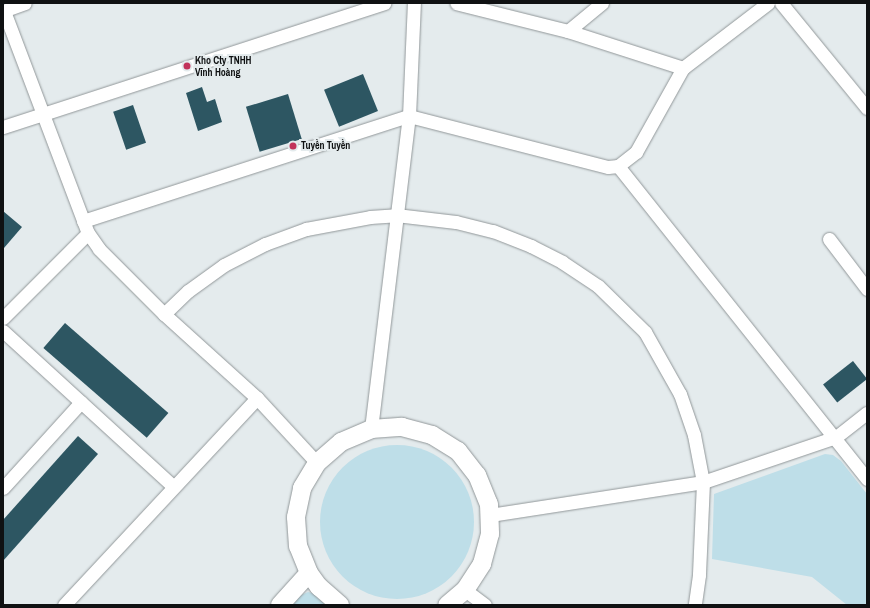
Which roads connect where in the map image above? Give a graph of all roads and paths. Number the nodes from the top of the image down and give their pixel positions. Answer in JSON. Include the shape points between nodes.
{"nodes":[{"id":1,"x":25,"y":3,"type":"edge"},
{"id":2,"x":384,"y":3,"type":"edge"},
{"id":3,"x":414,"y":3,"type":"edge"},
{"id":4,"x":456,"y":3,"type":"edge"},
{"id":5,"x":602,"y":3,"type":"edge"},
{"id":6,"x":768,"y":3,"type":"edge"},
{"id":7,"x":781,"y":3,"type":"edge"},
{"id":8,"x":4,"y":11,"type":"edge"},
{"id":9,"x":568,"y":30,"type":"junction"},
{"id":10,"x":683,"y":68,"type":"junction"},
{"id":11,"x":867,"y":108,"type":"edge"},
{"id":12,"x":43,"y":114,"type":"junction"},
{"id":13,"x":409,"y":116,"type":"junction"},
{"id":14,"x":3,"y":127,"type":"edge"},
{"id":15,"x":618,"y":166,"type":"junction"},
{"id":16,"x":396,"y":215,"type":"junction"},
{"id":17,"x":83,"y":221,"type":"junction"},
{"id":18,"x":88,"y":233,"type":"junction"},
{"id":19,"x":829,"y":239,"type":"dead end"},
{"id":20,"x":867,"y":289,"type":"edge"},
{"id":21,"x":164,"y":314,"type":"junction"},
{"id":22,"x":3,"y":318,"type":"edge"},
{"id":23,"x":3,"y":331,"type":"edge"},
{"id":24,"x":257,"y":398,"type":"junction"},
{"id":25,"x":81,"y":402,"type":"junction"},
{"id":26,"x":867,"y":413,"type":"edge"},
{"id":27,"x":371,"y":429,"type":"junction"},
{"id":28,"x":836,"y":437,"type":"junction"},
{"id":29,"x":317,"y":463,"type":"junction"},
{"id":30,"x":867,"y":478,"type":"edge"},
{"id":31,"x":703,"y":482,"type":"junction"},
{"id":32,"x":174,"y":487,"type":"junction"},
{"id":33,"x":3,"y":488,"type":"edge"},
{"id":34,"x":490,"y":515,"type":"junction"},
{"id":35,"x":309,"y":573,"type":"junction"},
{"id":36,"x":466,"y":590,"type":"junction"},
{"id":37,"x":64,"y":605,"type":"edge"},
{"id":38,"x":280,"y":605,"type":"edge"},
{"id":39,"x":340,"y":605,"type":"edge"},
{"id":40,"x":447,"y":605,"type":"edge"},
{"id":41,"x":485,"y":605,"type":"edge"},
{"id":42,"x":695,"y":605,"type":"edge"}],
"edges":[{"from":1,"to":8,"type":"street"},
{"from":2,"to":12,"type":"street"},
{"from":3,"to":13,"type":"street"},
{"from":4,"to":9,"type":"street"},
{"from":5,"to":9,"type":"street"},
{"from":6,"to":10,"type":"street"},
{"from":7,"to":11,"type":"street"},
{"from":8,"to":12,"type":"street"},
{"from":9,"to":10,"type":"street"},
{"from":10,"to":15,"type":"street","via":[[636,152]]},
{"from":12,"to":14,"type":"street"},
{"from":12,"to":17,"type":"street"},
{"from":13,"to":15,"type":"street","via":[[608,167]]},
{"from":13,"to":16,"type":"street"},
{"from":13,"to":17,"type":"street"},
{"from":15,"to":28,"type":"street"},
{"from":16,"to":21,"type":"street","via":[[306,229],[265,244],[224,265],[188,291]]},
{"from":16,"to":27,"type":"street"},
{"from":16,"to":31,"type":"street","via":[[456,222],[493,231],[532,246],[598,286],[645,332],[680,394],[694,434]]},
{"from":17,"to":18,"type":"street"},
{"from":18,"to":21,"type":"street","via":[[99,249]]},
{"from":18,"to":22,"type":"street"},
{"from":19,"to":20,"type":"street"},
{"from":21,"to":24,"type":"street"},
{"from":23,"to":25,"type":"street"},
{"from":24,"to":29,"type":"street"},
{"from":24,"to":32,"type":"street"},
{"from":25,"to":32,"type":"street"},
{"from":25,"to":33,"type":"street"},
{"from":26,"to":28,"type":"street"},
{"from":27,"to":29,"type":"street","via":[[341,442]]},
{"from":27,"to":34,"type":"street","via":[[402,427],[432,435],[458,451],[477,475],[489,504]]},
{"from":28,"to":30,"type":"street"},
{"from":28,"to":31,"type":"street"},
{"from":29,"to":35,"type":"street","via":[[302,488],[296,517],[298,546]]},
{"from":31,"to":34,"type":"street"},
{"from":31,"to":42,"type":"street","via":[[700,575]]},
{"from":32,"to":37,"type":"street"},
{"from":34,"to":36,"type":"street","via":[[490,534],[482,564]]},
{"from":35,"to":38,"type":"street"},
{"from":35,"to":39,"type":"street","via":[[319,587]]},
{"from":36,"to":40,"type":"street"},
{"from":36,"to":41,"type":"street"}]}
